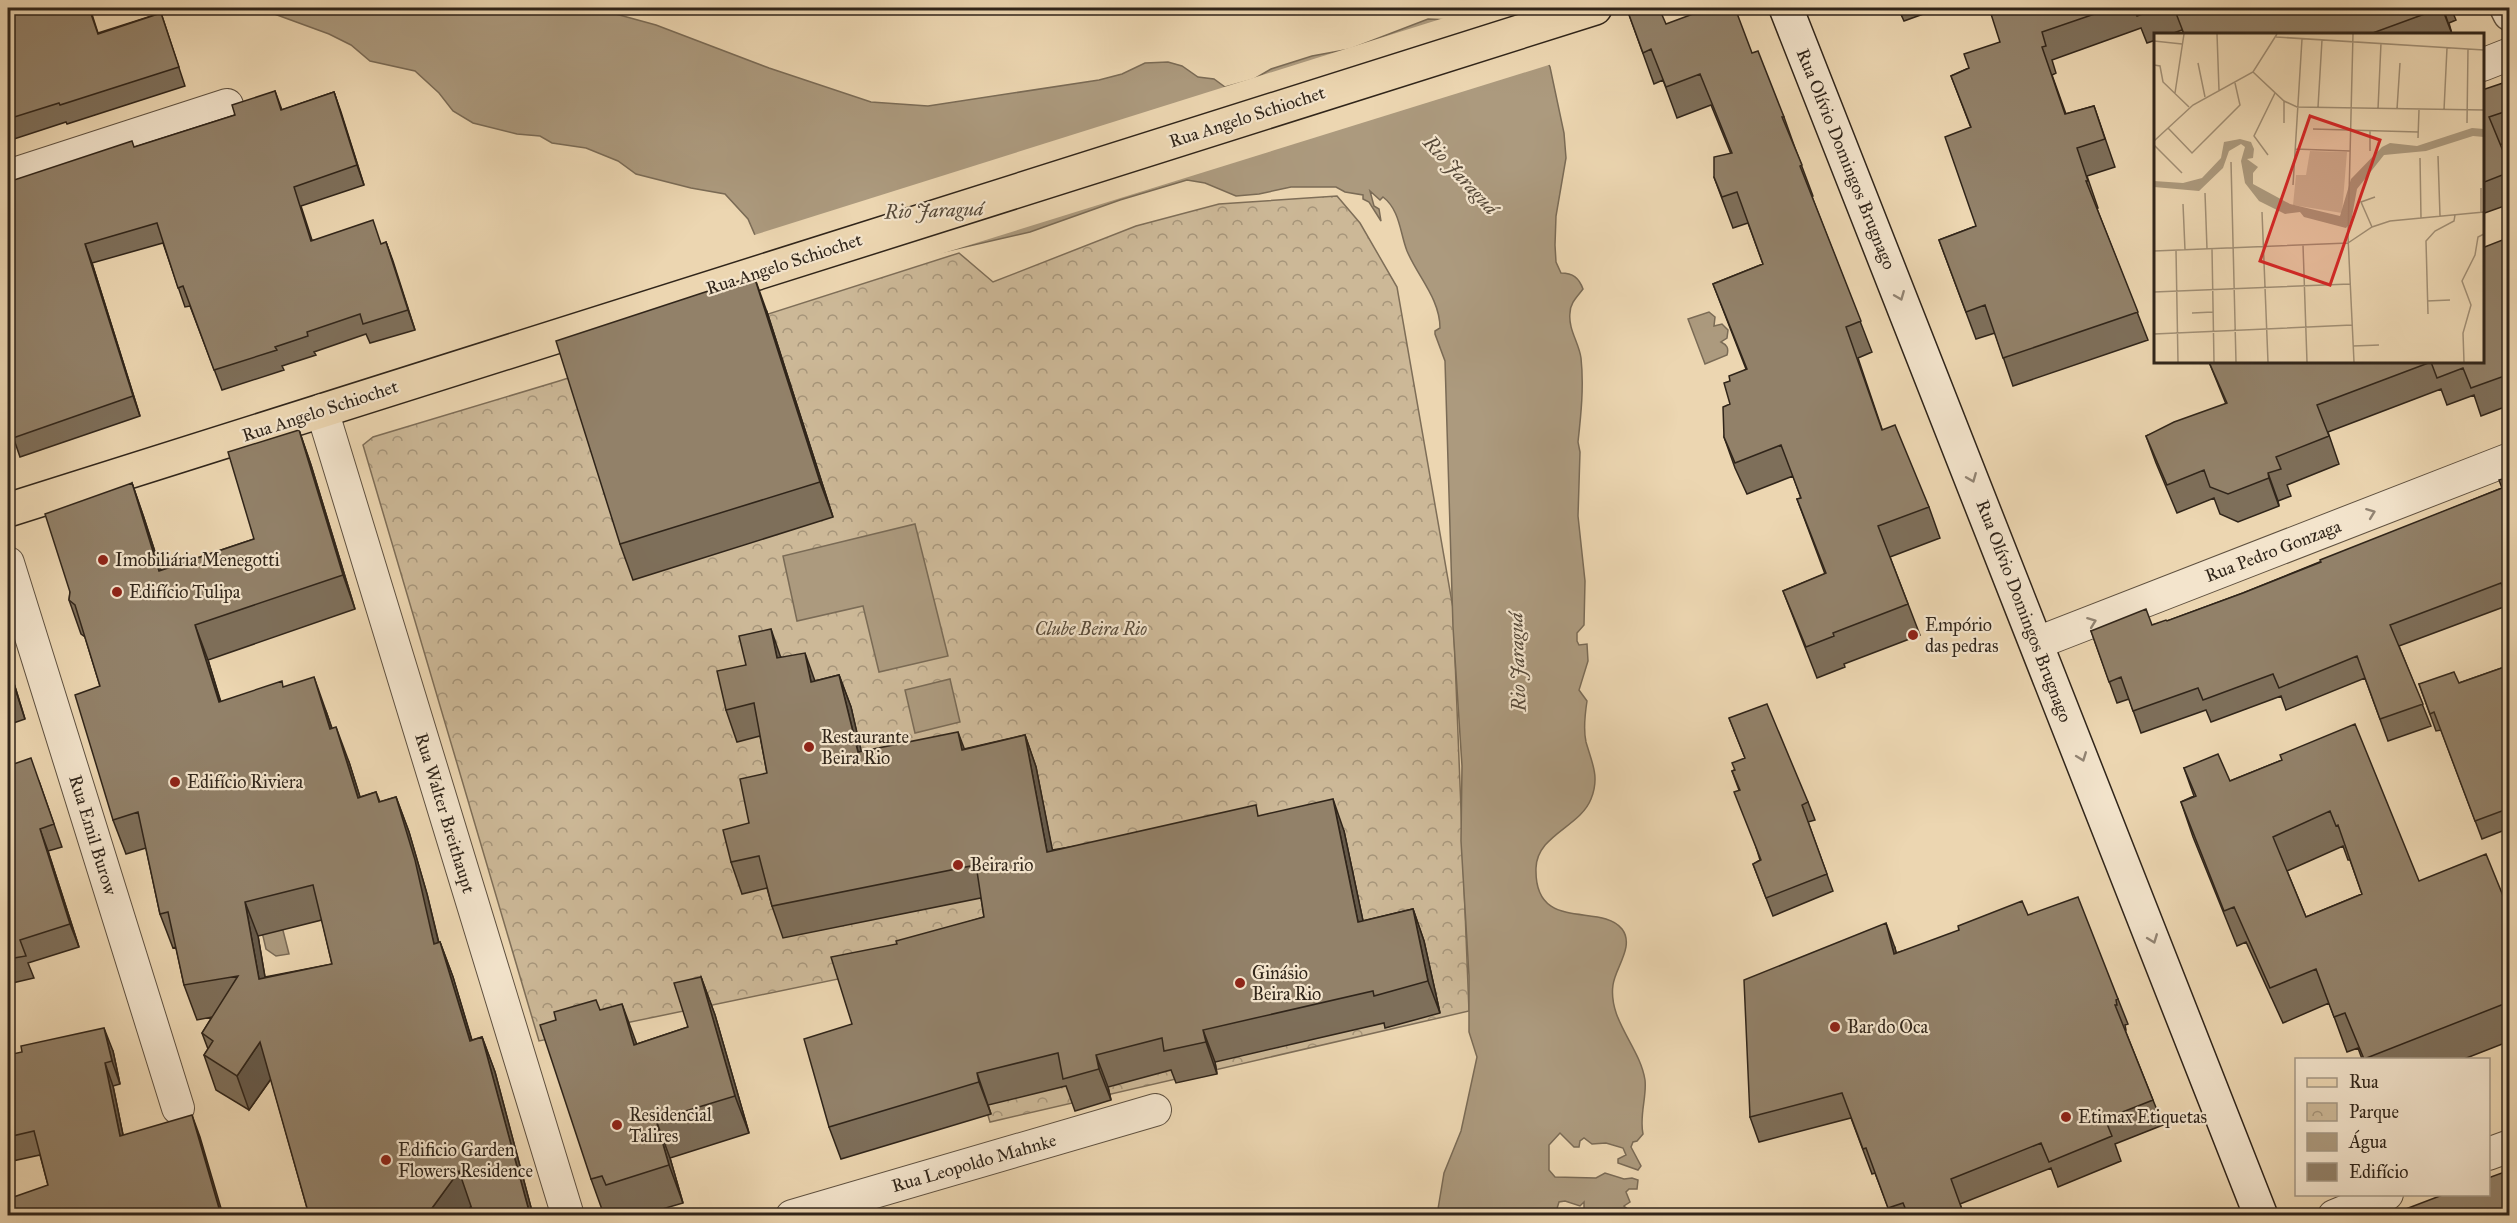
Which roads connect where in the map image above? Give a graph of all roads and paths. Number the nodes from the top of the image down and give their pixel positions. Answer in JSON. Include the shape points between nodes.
{"nodes":[{"id":1,"x":1595,"y":8,"type":"edge"},
{"id":2,"x":1786,"y":8,"type":"edge"},
{"id":3,"x":2507,"y":8,"type":"edge"},
{"id":4,"x":2510,"y":14,"type":"edge"},
{"id":5,"x":2510,"y":54,"type":"edge"},
{"id":6,"x":2484,"y":63,"type":"edge"},
{"id":7,"x":227,"y":105,"type":"dead end"},
{"id":8,"x":8,"y":176,"type":"edge"},
{"id":9,"x":322,"y":410,"type":"junction"},
{"id":10,"x":2510,"y":459,"type":"edge"},
{"id":11,"x":8,"y":510,"type":"edge"},
{"id":12,"x":8,"y":563,"type":"edge"},
{"id":13,"x":2037,"y":643,"type":"junction"},
{"id":14,"x":178,"y":1108,"type":"dead end"},
{"id":15,"x":1155,"y":1110,"type":"dead end"},
{"id":16,"x":2510,"y":1146,"type":"edge"},
{"id":17,"x":2490,"y":1153,"type":"edge"},
{"id":18,"x":2382,"y":1196,"type":"edge"},
{"id":19,"x":568,"y":1215,"type":"edge"},
{"id":20,"x":792,"y":1215,"type":"edge"},
{"id":21,"x":2261,"y":1215,"type":"edge"},
{"id":22,"x":2334,"y":1215,"type":"edge"}],
"edges":[{"from":1,"to":9,"type":"main road","name":"Rua Angelo Schiochet"},
{"from":2,"to":13,"type":"main road","name":"Rua Olívio Domingos Brugnago","one_way":true},
{"from":3,"to":4,"type":"main road"},
{"from":5,"to":6,"type":"street"},
{"from":7,"to":8,"type":"street"},
{"from":9,"to":11,"type":"main road","name":"Rua Angelo Schiochet"},
{"from":9,"to":19,"type":"street","name":"Rua Walter Breithaupt"},
{"from":13,"to":10,"type":"street","name":"Rua Pedro Gonzaga","one_way":true},
{"from":12,"to":14,"type":"street","name":"Rua Emil Burow"},
{"from":13,"to":21,"type":"main road","name":"Rua Olívio Domingos Brugnago","one_way":true},
{"from":15,"to":20,"type":"street","name":"Rua Leopoldo Mahnke"},
{"from":16,"to":17,"type":"street"},
{"from":18,"to":22,"type":"street"}]}
